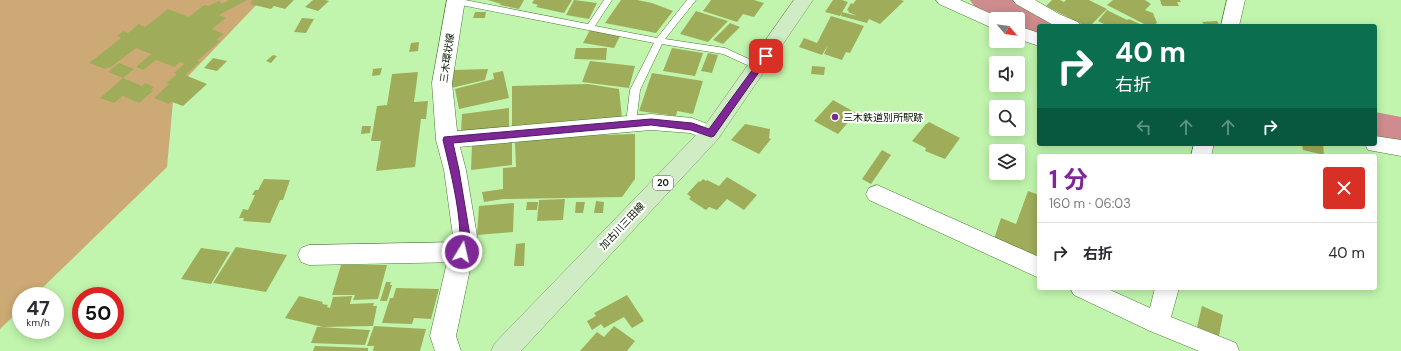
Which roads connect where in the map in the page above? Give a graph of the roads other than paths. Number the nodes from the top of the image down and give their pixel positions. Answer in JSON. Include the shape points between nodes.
{"nodes":[{"id":1,"x":608,"y":0,"type":"edge"},
{"id":2,"x":692,"y":0,"type":"edge"},
{"id":3,"x":804,"y":0,"type":"edge"},
{"id":4,"x":945,"y":0,"type":"edge"},
{"id":5,"x":1022,"y":0,"type":"edge"},
{"id":6,"x":1236,"y":0,"type":"edge"},
{"id":7,"x":456,"y":1,"type":"edge"},
{"id":8,"x":989,"y":20,"type":"edge"},
{"id":9,"x":1068,"y":24,"type":"edge"},
{"id":10,"x":1230,"y":24,"type":"edge"},
{"id":11,"x":590,"y":27,"type":"junction"},
{"id":12,"x":1025,"y":35,"type":"edge"},
{"id":13,"x":1037,"y":39,"type":"edge"},
{"id":14,"x":659,"y":41,"type":"junction"},
{"id":15,"x":759,"y":67,"type":"junction"},
{"id":16,"x":631,"y":123,"type":"junction"},
{"id":17,"x":711,"y":134,"type":"junction"},
{"id":18,"x":447,"y":140,"type":"junction"},
{"id":19,"x":1377,"y":144,"type":"edge"},
{"id":20,"x":1401,"y":148,"type":"edge"},
{"id":21,"x":877,"y":194,"type":"dead end"},
{"id":22,"x":462,"y":252,"type":"junction"},
{"id":23,"x":309,"y":255,"type":"dead end"},
{"id":24,"x":1037,"y":267,"type":"edge"},
{"id":25,"x":1086,"y":290,"type":"edge"},
{"id":26,"x":1166,"y":290,"type":"edge"},
{"id":27,"x":1158,"y":323,"type":"junction"},
{"id":28,"x":448,"y":351,"type":"edge"},
{"id":29,"x":504,"y":351,"type":"edge"},
{"id":30,"x":1227,"y":351,"type":"edge"}],
"edges":[{"from":1,"to":11,"type":"lane"},
{"from":2,"to":14,"type":"lane"},
{"from":3,"to":15,"type":"main road","name":"加古川三田線","number":"20"},
{"from":4,"to":8,"type":"street"},
{"from":5,"to":9,"type":"street"},
{"from":6,"to":10,"type":"street"},
{"from":7,"to":11,"type":"lane"},
{"from":7,"to":18,"type":"main road","name":"三木環状線","via":[[442,83]]},
{"from":11,"to":14,"type":"lane"},
{"from":12,"to":13,"type":"street"},
{"from":14,"to":15,"type":"lane","via":[[725,51]]},
{"from":14,"to":16,"type":"lane","via":[[635,90]]},
{"from":15,"to":17,"type":"main road","name":"加古川三田線","number":"20"},
{"from":16,"to":17,"type":"street","via":[[692,126]]},
{"from":16,"to":18,"type":"street"},
{"from":17,"to":29,"type":"main road","name":"加古川三田線","number":"20"},
{"from":18,"to":22,"type":"main road","name":"三木環状線","via":[[455,170],[465,236]]},
{"from":19,"to":20,"type":"street"},
{"from":21,"to":24,"type":"street"},
{"from":22,"to":23,"type":"street"},
{"from":22,"to":28,"type":"main road","name":"三木環状線","via":[[444,336]]},
{"from":25,"to":27,"type":"street"},
{"from":26,"to":27,"type":"street"},
{"from":27,"to":30,"type":"street"}]}
